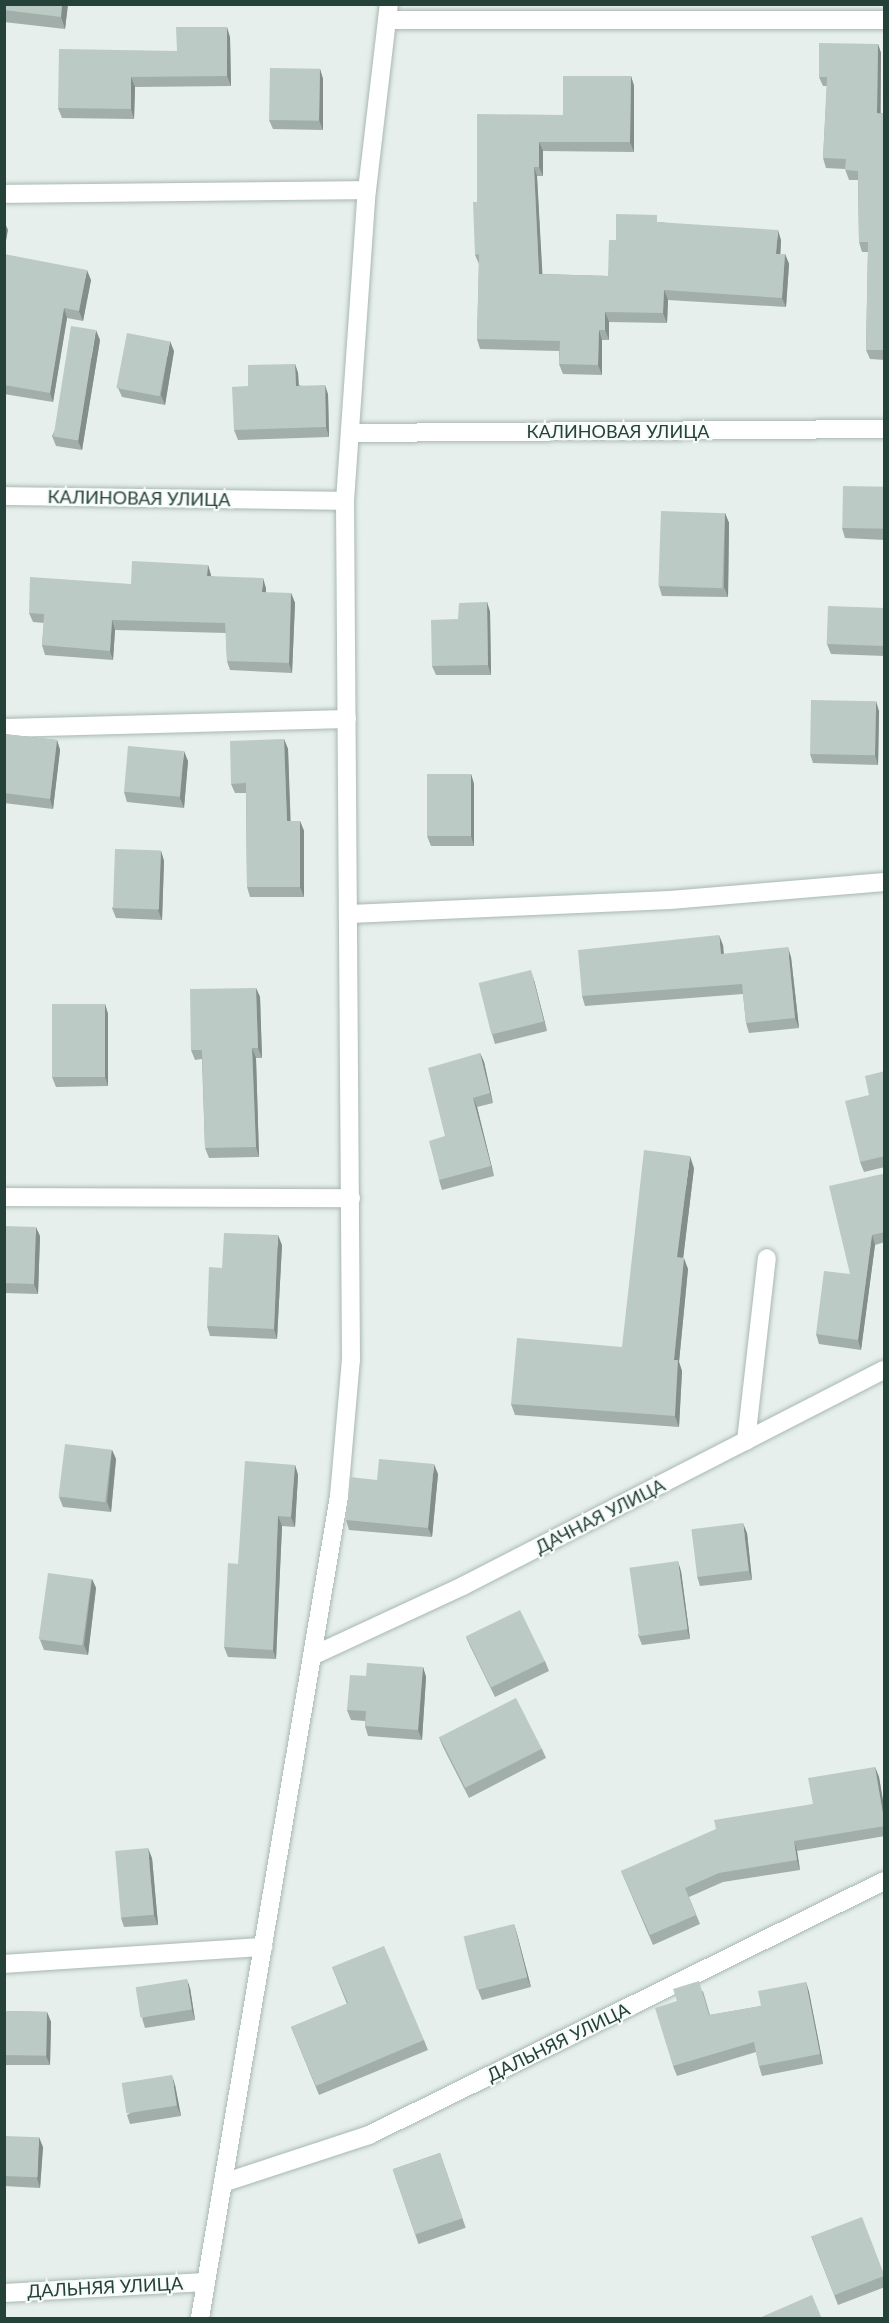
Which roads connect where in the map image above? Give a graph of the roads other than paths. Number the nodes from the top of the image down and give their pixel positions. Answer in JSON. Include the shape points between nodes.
{"nodes":[{"id":1,"x":388,"y":12,"type":"edge"},
{"id":2,"x":885,"y":20,"type":"edge"},
{"id":3,"x":367,"y":190,"type":"junction"},
{"id":4,"x":4,"y":194,"type":"edge"},
{"id":5,"x":885,"y":429,"type":"edge"},
{"id":6,"x":351,"y":433,"type":"junction"},
{"id":7,"x":4,"y":496,"type":"edge"},
{"id":8,"x":345,"y":501,"type":"junction"},
{"id":9,"x":347,"y":719,"type":"junction"},
{"id":10,"x":4,"y":728,"type":"edge"},
{"id":11,"x":885,"y":882,"type":"edge"},
{"id":12,"x":350,"y":914,"type":"junction"},
{"id":13,"x":4,"y":1197,"type":"edge"},
{"id":14,"x":351,"y":1198,"type":"junction"},
{"id":15,"x":767,"y":1258,"type":"dead end"},
{"id":16,"x":885,"y":1370,"type":"edge"},
{"id":17,"x":746,"y":1441,"type":"junction"},
{"id":18,"x":312,"y":1656,"type":"junction"},
{"id":19,"x":885,"y":1881,"type":"edge"},
{"id":20,"x":262,"y":1947,"type":"junction"},
{"id":21,"x":4,"y":1964,"type":"edge"},
{"id":22,"x":223,"y":2183,"type":"junction"},
{"id":23,"x":206,"y":2282,"type":"junction"},
{"id":24,"x":4,"y":2293,"type":"edge"},
{"id":25,"x":200,"y":2319,"type":"edge"}],
"edges":[{"from":1,"to":2,"type":"street"},
{"from":1,"to":3,"type":"street"},
{"from":3,"to":4,"type":"street"},
{"from":3,"to":6,"type":"street"},
{"from":5,"to":6,"type":"street","name":"КАЛИНОВАЯ УЛИЦА"},
{"from":6,"to":8,"type":"street"},
{"from":7,"to":8,"type":"street","name":"КАЛИНОВАЯ УЛИЦА"},
{"from":8,"to":9,"type":"street"},
{"from":9,"to":10,"type":"street"},
{"from":9,"to":12,"type":"street"},
{"from":11,"to":12,"type":"street","via":[[670,900]]},
{"from":12,"to":14,"type":"street"},
{"from":13,"to":14,"type":"street"},
{"from":14,"to":18,"type":"street","via":[[351,1359],[340,1485]]},
{"from":15,"to":17,"type":"street"},
{"from":16,"to":17,"type":"street","name":"ДАЧНАЯ УЛИЦА"},
{"from":17,"to":18,"type":"street","name":"ДАЧНАЯ УЛИЦА","via":[[463,1586]]},
{"from":18,"to":20,"type":"street"},
{"from":19,"to":22,"type":"street","name":"ДАЛЬНЯЯ УЛИЦА","via":[[369,2135]]},
{"from":20,"to":21,"type":"street"},
{"from":20,"to":22,"type":"street"},
{"from":22,"to":23,"type":"street"},
{"from":23,"to":24,"type":"street","name":"ДАЛЬНЯЯ УЛИЦА"},
{"from":23,"to":25,"type":"street"}]}
